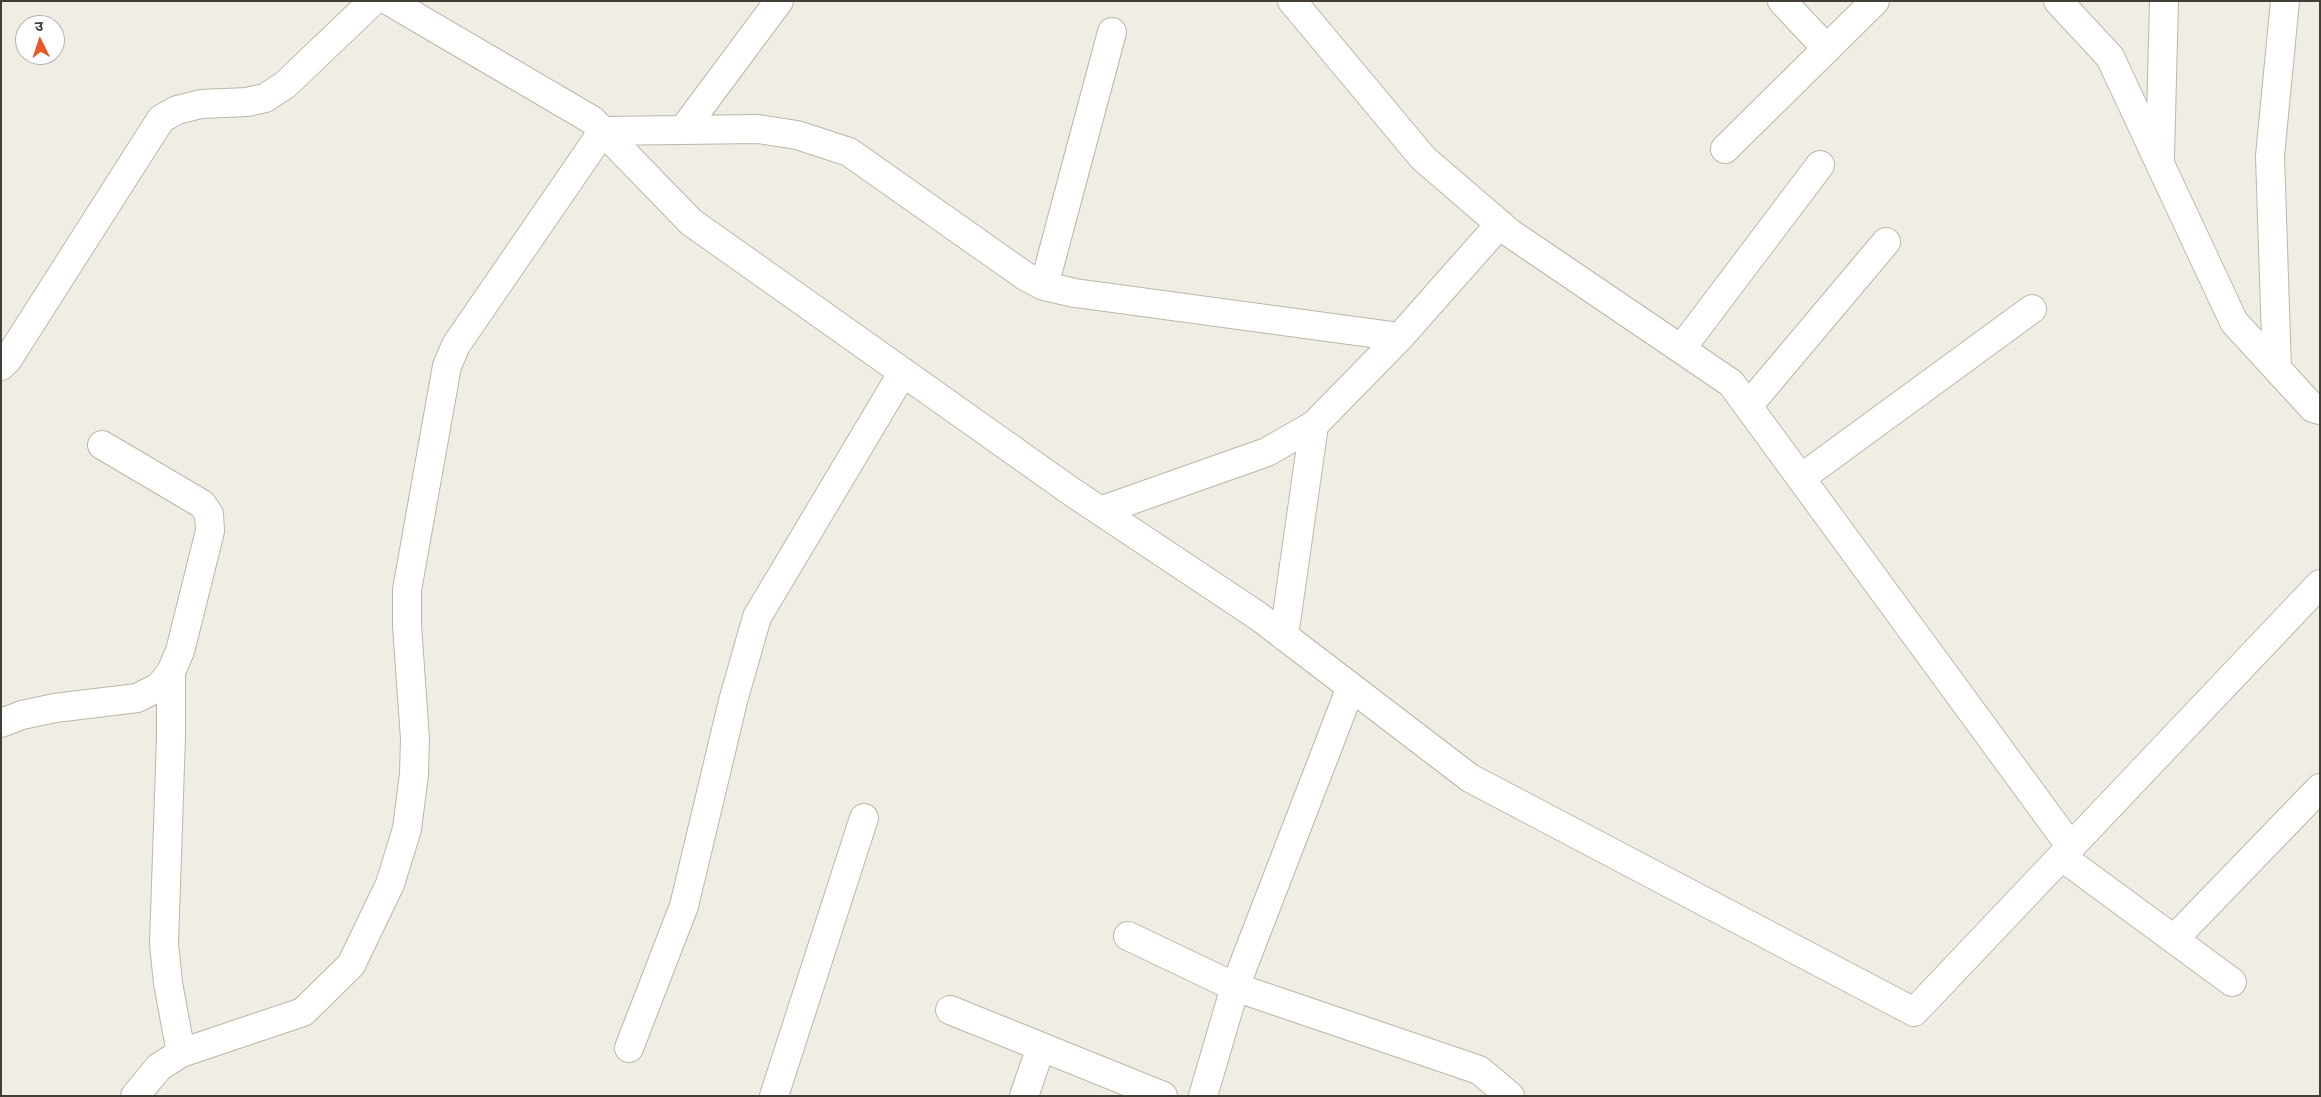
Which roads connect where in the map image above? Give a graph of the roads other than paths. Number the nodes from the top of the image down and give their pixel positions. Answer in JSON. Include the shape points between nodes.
{"nodes":[{"id":1,"x":373,"y":1,"type":"edge"},
{"id":2,"x":389,"y":1,"type":"edge"},
{"id":3,"x":779,"y":1,"type":"edge"},
{"id":4,"x":1292,"y":1,"type":"edge"},
{"id":5,"x":1782,"y":1,"type":"edge"},
{"id":6,"x":1875,"y":1,"type":"edge"},
{"id":7,"x":2058,"y":1,"type":"edge"},
{"id":8,"x":2164,"y":1,"type":"edge"},
{"id":9,"x":2285,"y":1,"type":"edge"},
{"id":10,"x":1112,"y":32,"type":"dead end"},
{"id":11,"x":1827,"y":49,"type":"junction"},
{"id":12,"x":683,"y":130,"type":"junction"},
{"id":13,"x":603,"y":131,"type":"junction"},
{"id":14,"x":1725,"y":149,"type":"dead end"},
{"id":15,"x":1820,"y":164,"type":"dead end"},
{"id":16,"x":2160,"y":164,"type":"junction"},
{"id":17,"x":1500,"y":224,"type":"junction"},
{"id":18,"x":1886,"y":242,"type":"dead end"},
{"id":19,"x":1044,"y":286,"type":"junction"},
{"id":20,"x":2032,"y":308,"type":"dead end"},
{"id":21,"x":1400,"y":337,"type":"junction"},
{"id":22,"x":1681,"y":349,"type":"junction"},
{"id":23,"x":1,"y":366,"type":"edge"},
{"id":24,"x":2277,"y":369,"type":"junction"},
{"id":25,"x":903,"y":372,"type":"junction"},
{"id":26,"x":1748,"y":406,"type":"junction"},
{"id":27,"x":2320,"y":410,"type":"edge"},
{"id":28,"x":1314,"y":425,"type":"junction"},
{"id":29,"x":102,"y":445,"type":"dead end"},
{"id":30,"x":1801,"y":478,"type":"junction"},
{"id":31,"x":1100,"y":511,"type":"junction"},
{"id":32,"x":2320,"y":584,"type":"edge"},
{"id":33,"x":1284,"y":636,"type":"junction"},
{"id":34,"x":171,"y":672,"type":"junction"},
{"id":35,"x":1351,"y":686,"type":"junction"},
{"id":36,"x":1,"y":723,"type":"edge"},
{"id":37,"x":2320,"y":788,"type":"edge"},
{"id":38,"x":864,"y":818,"type":"dead end"},
{"id":39,"x":2067,"y":852,"type":"junction"},
{"id":40,"x":1128,"y":936,"type":"dead end"},
{"id":41,"x":2174,"y":939,"type":"junction"},
{"id":42,"x":2232,"y":982,"type":"dead end"},
{"id":43,"x":1235,"y":987,"type":"junction"},
{"id":44,"x":950,"y":1010,"type":"dead end"},
{"id":45,"x":1041,"y":1047,"type":"junction"},
{"id":46,"x":629,"y":1048,"type":"dead end"},
{"id":47,"x":181,"y":1053,"type":"junction"},
{"id":48,"x":135,"y":1096,"type":"edge"},
{"id":49,"x":774,"y":1096,"type":"edge"},
{"id":50,"x":1024,"y":1096,"type":"edge"},
{"id":51,"x":1163,"y":1096,"type":"edge"},
{"id":52,"x":1203,"y":1096,"type":"edge"},
{"id":53,"x":1510,"y":1096,"type":"edge"}],
"edges":[{"from":1,"to":23,"type":"street","via":[[285,85],[265,98],[200,104],[162,119]]},
{"from":2,"to":13,"type":"street","via":[[592,120]]},
{"from":3,"to":12,"type":"street"},
{"from":4,"to":17,"type":"street","via":[[1423,158]]},
{"from":5,"to":11,"type":"street"},
{"from":6,"to":11,"type":"street"},
{"from":7,"to":16,"type":"street","via":[[2110,57]]},
{"from":8,"to":16,"type":"street"},
{"from":9,"to":24,"type":"street","via":[[2270,156]]},
{"from":10,"to":19,"type":"street"},
{"from":11,"to":14,"type":"street"},
{"from":12,"to":13,"type":"street"},
{"from":12,"to":19,"type":"street","via":[[758,129],[797,135],[849,152],[1025,276]]},
{"from":13,"to":25,"type":"street","via":[[691,222]]},
{"from":13,"to":47,"type":"street","via":[[456,345],[447,366],[407,590],[414,698],[414,774],[407,829],[390,884],[351,965],[303,1012]]},
{"from":15,"to":22,"type":"street"},
{"from":16,"to":24,"type":"street","via":[[2234,322]]},
{"from":17,"to":21,"type":"street"},
{"from":17,"to":22,"type":"street"},
{"from":18,"to":26,"type":"street"},
{"from":19,"to":21,"type":"street","via":[[1075,293]]},
{"from":20,"to":30,"type":"street"},
{"from":21,"to":28,"type":"street"},
{"from":22,"to":26,"type":"street","via":[[1731,383]]},
{"from":24,"to":27,"type":"street","via":[[2313,408]]},
{"from":25,"to":31,"type":"street"},
{"from":25,"to":46,"type":"street","via":[[757,617],[733,701],[684,906]]},
{"from":26,"to":30,"type":"street"},
{"from":28,"to":31,"type":"street","via":[[1267,452]]},
{"from":28,"to":33,"type":"street"},
{"from":29,"to":34,"type":"street","via":[[202,504],[209,514],[210,531],[180,651]]},
{"from":30,"to":39,"type":"street"},
{"from":31,"to":33,"type":"street"},
{"from":32,"to":39,"type":"street"},
{"from":33,"to":35,"type":"street"},
{"from":34,"to":36,"type":"street","via":[[159,687],[137,698],[55,708]]},
{"from":34,"to":47,"type":"street","via":[[164,944]]},
{"from":35,"to":39,"type":"street","via":[[1470,778],[1914,1012]]},
{"from":35,"to":43,"type":"street"},
{"from":37,"to":41,"type":"street"},
{"from":38,"to":49,"type":"street"},
{"from":39,"to":41,"type":"street"},
{"from":40,"to":43,"type":"street"},
{"from":41,"to":42,"type":"street"},
{"from":43,"to":52,"type":"street"},
{"from":43,"to":53,"type":"street","via":[[1479,1070]]},
{"from":44,"to":45,"type":"street"},
{"from":45,"to":50,"type":"street"},
{"from":45,"to":51,"type":"street"},
{"from":47,"to":48,"type":"street","via":[[159,1067]]}]}
